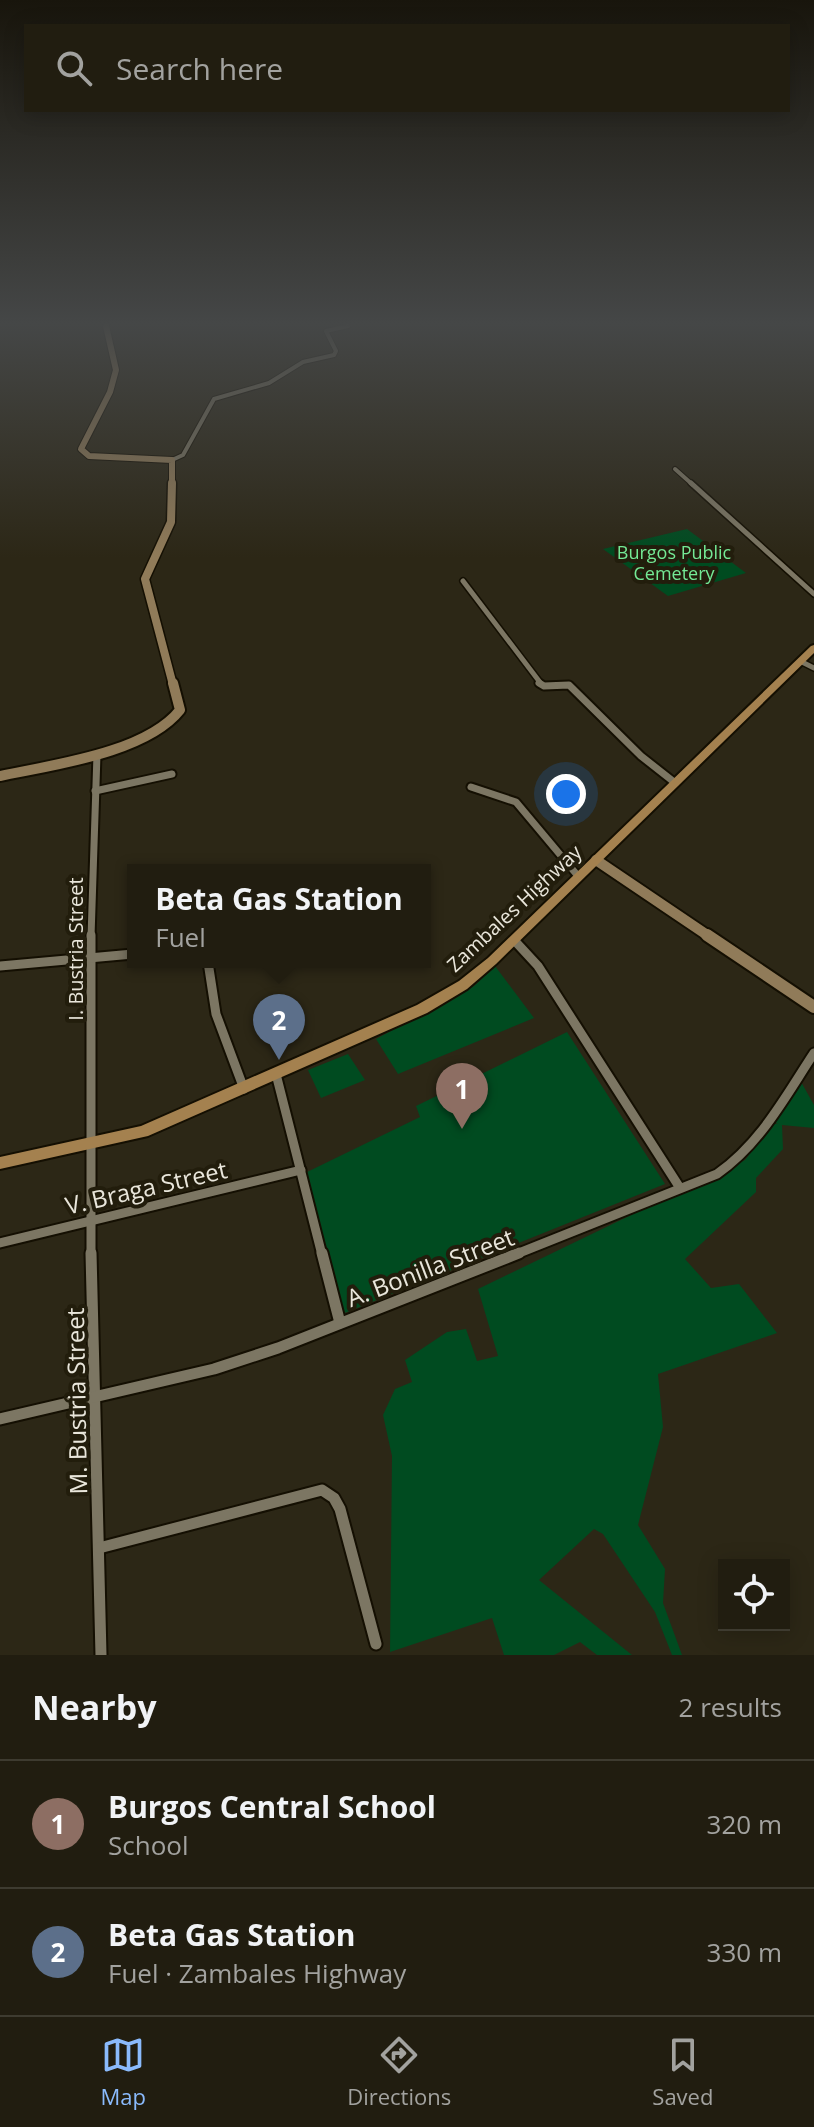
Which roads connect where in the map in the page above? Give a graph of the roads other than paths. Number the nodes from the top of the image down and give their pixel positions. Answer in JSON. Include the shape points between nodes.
{"nodes":[{"id":1,"x":105,"y":403,"type":"edge"},
{"id":2,"x":212,"y":403,"type":"edge"},
{"id":3,"x":172,"y":460,"type":"junction"},
{"id":4,"x":675,"y":469,"type":"dead end"},
{"id":5,"x":463,"y":581,"type":"dead end"},
{"id":6,"x":814,"y":594,"type":"edge"},
{"id":7,"x":814,"y":648,"type":"edge"},
{"id":8,"x":800,"y":661,"type":"junction"},
{"id":9,"x":814,"y":668,"type":"edge"},
{"id":10,"x":97,"y":752,"type":"junction"},
{"id":11,"x":172,"y":774,"type":"dead end"},
{"id":12,"x":0,"y":776,"type":"edge"},
{"id":13,"x":674,"y":782,"type":"junction"},
{"id":14,"x":471,"y":787,"type":"dead end"},
{"id":15,"x":95,"y":791,"type":"junction"},
{"id":16,"x":596,"y":860,"type":"junction"},
{"id":17,"x":578,"y":876,"type":"junction"},
{"id":18,"x":514,"y":940,"type":"junction"},
{"id":19,"x":127,"y":955,"type":"edge"},
{"id":20,"x":91,"y":959,"type":"junction"},
{"id":21,"x":0,"y":966,"type":"edge"},
{"id":22,"x":209,"y":968,"type":"edge"},
{"id":23,"x":814,"y":1007,"type":"edge"},
{"id":24,"x":814,"y":1053,"type":"edge"},
{"id":25,"x":276,"y":1074,"type":"junction"},
{"id":26,"x":244,"y":1089,"type":"junction"},
{"id":27,"x":90,"y":1145,"type":"junction"},
{"id":28,"x":0,"y":1163,"type":"edge"},
{"id":29,"x":301,"y":1170,"type":"junction"},
{"id":30,"x":680,"y":1188,"type":"junction"},
{"id":31,"x":91,"y":1220,"type":"junction"},
{"id":32,"x":0,"y":1243,"type":"edge"},
{"id":33,"x":340,"y":1323,"type":"junction"},
{"id":34,"x":97,"y":1398,"type":"junction"},
{"id":35,"x":0,"y":1419,"type":"edge"},
{"id":36,"x":99,"y":1548,"type":"junction"},
{"id":37,"x":376,"y":1644,"type":"dead end"},
{"id":38,"x":101,"y":1655,"type":"edge"}],
"edges":[{"from":1,"to":3,"type":"street","via":[[82,452]]},
{"from":2,"to":3,"type":"street","via":[[183,455]]},
{"from":3,"to":10,"type":"street","via":[[171,522],[145,579],[180,710],[167,726]]},
{"from":4,"to":6,"type":"street"},
{"from":5,"to":13,"type":"street","via":[[538,682],[569,685]]},
{"from":7,"to":8,"type":"main road","name":"Zambales Highway"},
{"from":8,"to":9,"type":"street"},
{"from":8,"to":13,"type":"main road","name":"Zambales Highway"},
{"from":10,"to":12,"type":"street"},
{"from":10,"to":15,"type":"street","name":"I. Bustria Street"},
{"from":11,"to":15,"type":"street"},
{"from":13,"to":16,"type":"main road","name":"Zambales Highway"},
{"from":14,"to":17,"type":"street","via":[[516,802]]},
{"from":15,"to":20,"type":"street","name":"I. Bustria Street"},
{"from":16,"to":17,"type":"main road","name":"Zambales Highway"},
{"from":16,"to":23,"type":"street"},
{"from":17,"to":18,"type":"main road","name":"Zambales Highway"},
{"from":18,"to":25,"type":"main road","name":"Zambales Highway","via":[[463,985],[422,1009]]},
{"from":18,"to":30,"type":"street","via":[[538,966]]},
{"from":19,"to":20,"type":"street"},
{"from":20,"to":21,"type":"street"},
{"from":20,"to":27,"type":"street","name":"I. Bustria Street"},
{"from":22,"to":26,"type":"street","via":[[216,1014]]},
{"from":24,"to":30,"type":"street","name":"A. Bonilla Street","via":[[744,1154],[717,1174]]},
{"from":25,"to":26,"type":"main road","name":"Zambales Highway"},
{"from":25,"to":29,"type":"street"},
{"from":26,"to":27,"type":"main road","name":"Zambales Highway","via":[[143,1132]]},
{"from":27,"to":28,"type":"main road","name":"Zambales Highway"},
{"from":27,"to":31,"type":"street","name":"M. Bustria Street"},
{"from":29,"to":31,"type":"street","name":"V. Braga Street"},
{"from":29,"to":33,"type":"street"},
{"from":30,"to":33,"type":"street","name":"A. Bonilla Street"},
{"from":31,"to":32,"type":"street","name":"V. Braga Street"},
{"from":31,"to":34,"type":"street","name":"M. Bustria Street"},
{"from":33,"to":34,"type":"street","name":"A. Bonilla Street","via":[[214,1369]]},
{"from":34,"to":35,"type":"street","name":"A. Bonilla Street"},
{"from":34,"to":36,"type":"street","name":"M. Bustria Street"},
{"from":36,"to":37,"type":"street","via":[[322,1490],[340,1509]]},
{"from":36,"to":38,"type":"street","name":"M. Bustria Street"}]}
